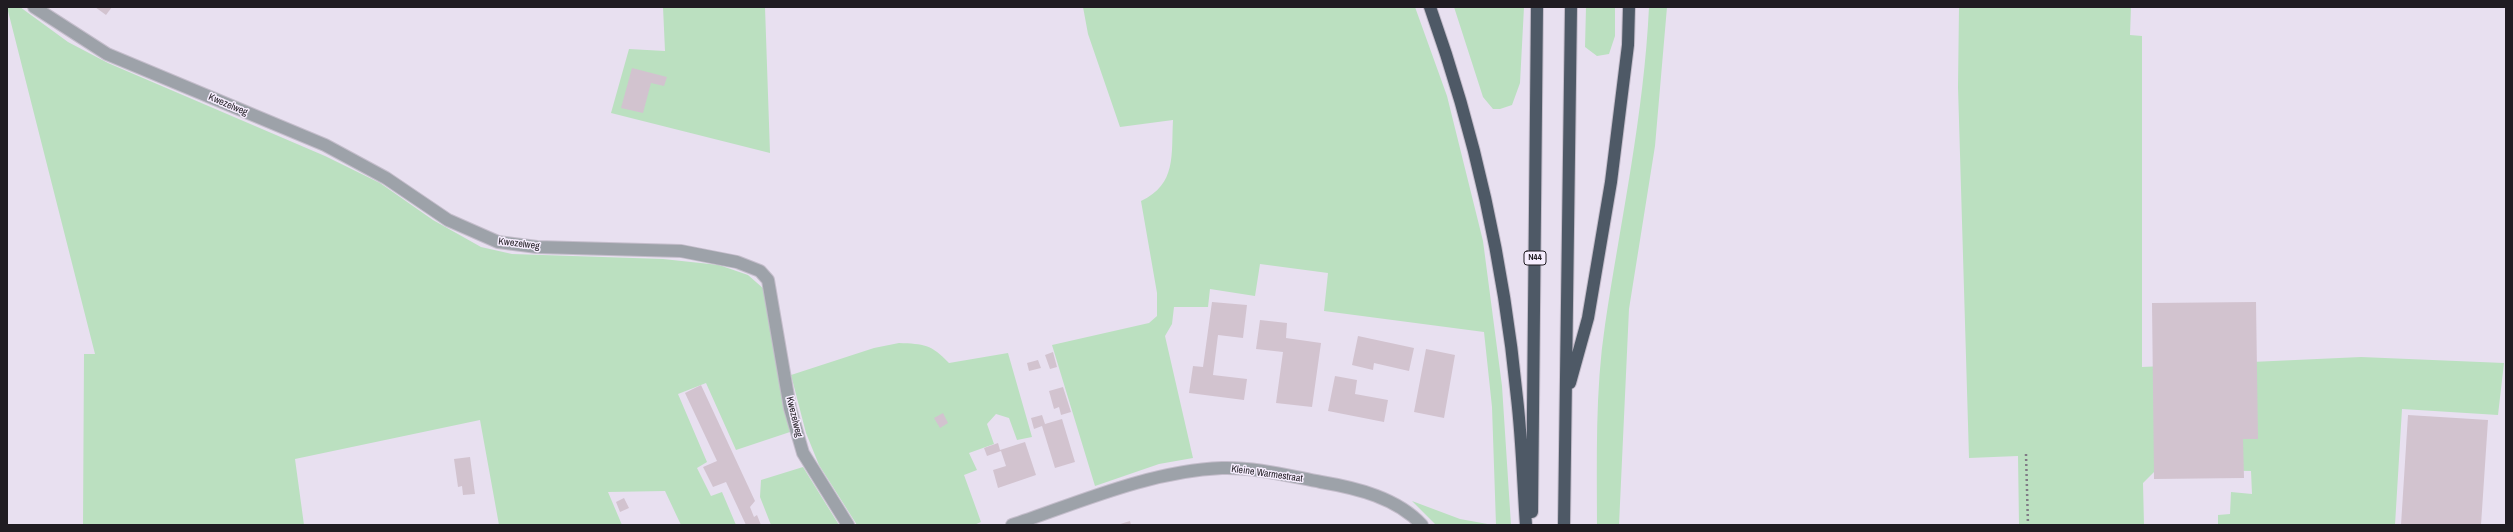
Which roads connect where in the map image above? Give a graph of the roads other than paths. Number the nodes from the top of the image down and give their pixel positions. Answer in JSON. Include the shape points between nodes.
{"nodes":[{"id":1,"x":34,"y":7,"type":"edge"},
{"id":2,"x":1430,"y":7,"type":"edge"},
{"id":3,"x":1536,"y":7,"type":"edge"},
{"id":4,"x":1571,"y":7,"type":"edge"},
{"id":5,"x":1629,"y":7,"type":"edge"},
{"id":6,"x":1565,"y":399,"type":"junction"},
{"id":7,"x":848,"y":525,"type":"edge"},
{"id":8,"x":1012,"y":525,"type":"edge"},
{"id":9,"x":1422,"y":525,"type":"edge"},
{"id":10,"x":1526,"y":525,"type":"edge"},
{"id":11,"x":1532,"y":525,"type":"edge"},
{"id":12,"x":1564,"y":525,"type":"edge"}],
"edges":[{"from":1,"to":7,"type":"street","name":"Kwezelweg","via":[[107,54],[325,146],[386,178],[448,220],[498,242],[537,247],[681,251],[737,262],[760,271],[768,280],[790,408],[803,453]]},
{"from":2,"to":10,"type":"highway","via":[[1458,92],[1488,211],[1501,280],[1517,397]]},
{"from":3,"to":11,"type":"highway","number":"N44"},
{"from":4,"to":6,"type":"highway"},
{"from":5,"to":6,"type":"highway","via":[[1628,45],[1611,182],[1588,318]]},
{"from":6,"to":12,"type":"highway"},
{"from":8,"to":9,"type":"street","name":"Kleine Warmestraat","via":[[1178,472],[1223,468],[1275,473],[1366,492],[1414,516]]}]}
